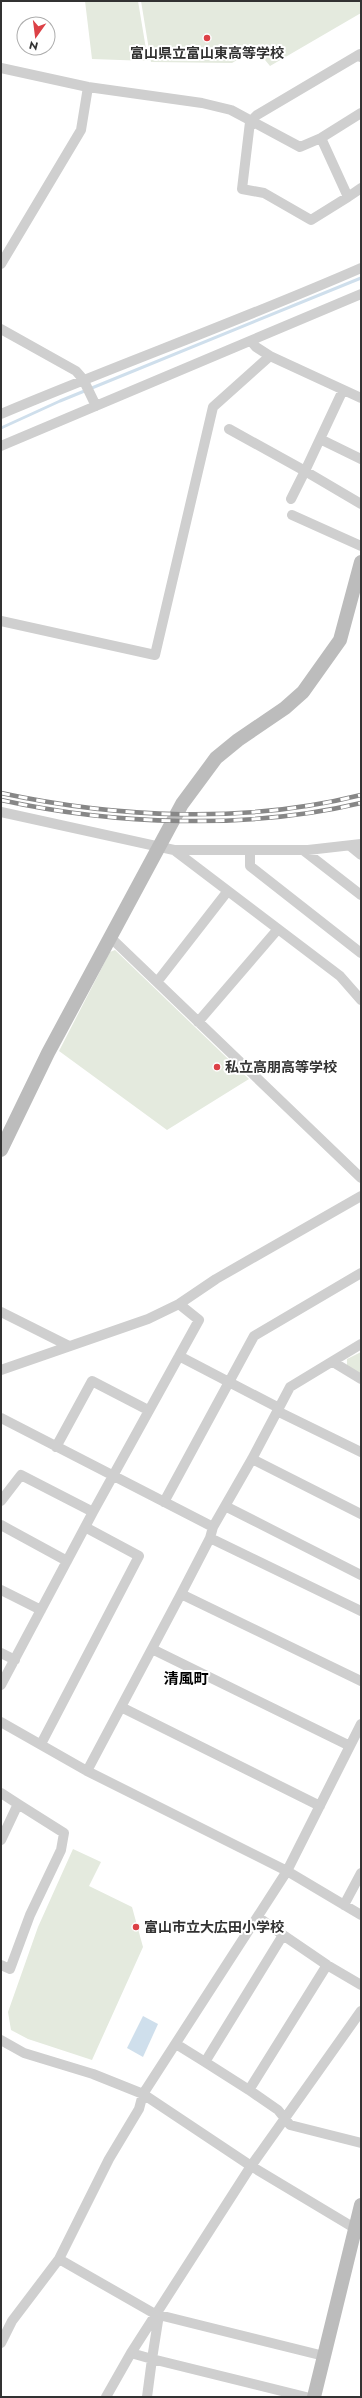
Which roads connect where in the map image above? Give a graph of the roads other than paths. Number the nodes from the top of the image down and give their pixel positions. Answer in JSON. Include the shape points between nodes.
{"nodes":[{"id":1,"x":361,"y":57,"type":"edge"},
{"id":2,"x":1,"y":68,"type":"edge"},
{"id":3,"x":88,"y":87,"type":"junction"},
{"id":4,"x":361,"y":112,"type":"edge"},
{"id":5,"x":250,"y":122,"type":"junction"},
{"id":6,"x":321,"y":138,"type":"junction"},
{"id":7,"x":361,"y":188,"type":"edge"},
{"id":8,"x":348,"y":197,"type":"junction"},
{"id":9,"x":1,"y":264,"type":"edge"},
{"id":10,"x":361,"y":268,"type":"edge"},
{"id":11,"x":361,"y":294,"type":"edge"},
{"id":12,"x":1,"y":329,"type":"edge"},
{"id":13,"x":251,"y":341,"type":"junction"},
{"id":14,"x":270,"y":356,"type":"junction"},
{"id":15,"x":83,"y":379,"type":"junction"},
{"id":16,"x":344,"y":390,"type":"junction"},
{"id":17,"x":361,"y":398,"type":"edge"},
{"id":18,"x":96,"y":406,"type":"junction"},
{"id":19,"x":1,"y":414,"type":"edge"},
{"id":20,"x":229,"y":428,"type":"dead end"},
{"id":21,"x":320,"y":439,"type":"junction"},
{"id":22,"x":1,"y":446,"type":"edge"},
{"id":23,"x":361,"y":459,"type":"edge"},
{"id":24,"x":305,"y":471,"type":"junction"},
{"id":25,"x":291,"y":499,"type":"dead end"},
{"id":26,"x":361,"y":504,"type":"edge"},
{"id":27,"x":292,"y":515,"type":"dead end"},
{"id":28,"x":361,"y":546,"type":"edge"},
{"id":29,"x":361,"y":562,"type":"edge"},
{"id":30,"x":1,"y":621,"type":"edge"},
{"id":31,"x":1,"y":812,"type":"edge"},
{"id":32,"x":361,"y":844,"type":"edge"},
{"id":33,"x":160,"y":846,"type":"junction"},
{"id":34,"x":350,"y":846,"type":"junction"},
{"id":35,"x":174,"y":850,"type":"junction"},
{"id":36,"x":302,"y":850,"type":"junction"},
{"id":37,"x":250,"y":851,"type":"junction"},
{"id":38,"x":361,"y":855,"type":"edge"},
{"id":39,"x":227,"y":892,"type":"junction"},
{"id":40,"x":361,"y":895,"type":"edge"},
{"id":41,"x":278,"y":929,"type":"junction"},
{"id":42,"x":110,"y":937,"type":"junction"},
{"id":43,"x":361,"y":953,"type":"edge"},
{"id":44,"x":157,"y":982,"type":"junction"},
{"id":45,"x":361,"y":1000,"type":"edge"},
{"id":46,"x":198,"y":1022,"type":"junction"},
{"id":47,"x":1,"y":1150,"type":"edge"},
{"id":48,"x":361,"y":1178,"type":"edge"},
{"id":49,"x":361,"y":1196,"type":"edge"},
{"id":50,"x":361,"y":1273,"type":"edge"},
{"id":51,"x":179,"y":1304,"type":"junction"},
{"id":52,"x":1,"y":1312,"type":"edge"},
{"id":53,"x":361,"y":1344,"type":"edge"},
{"id":54,"x":68,"y":1346,"type":"junction"},
{"id":55,"x":179,"y":1356,"type":"junction"},
{"id":56,"x":333,"y":1362,"type":"junction"},
{"id":57,"x":1,"y":1370,"type":"edge"},
{"id":58,"x":361,"y":1378,"type":"edge"},
{"id":59,"x":228,"y":1383,"type":"junction"},
{"id":60,"x":148,"y":1410,"type":"junction"},
{"id":61,"x":278,"y":1410,"type":"junction"},
{"id":62,"x":1,"y":1418,"type":"edge"},
{"id":63,"x":56,"y":1447,"type":"junction"},
{"id":64,"x":361,"y":1452,"type":"edge"},
{"id":65,"x":252,"y":1459,"type":"junction"},
{"id":66,"x":113,"y":1476,"type":"junction"},
{"id":67,"x":1,"y":1501,"type":"edge"},
{"id":68,"x":164,"y":1502,"type":"junction"},
{"id":69,"x":225,"y":1506,"type":"junction"},
{"id":70,"x":93,"y":1512,"type":"junction"},
{"id":71,"x":361,"y":1514,"type":"edge"},
{"id":72,"x":1,"y":1525,"type":"edge"},
{"id":73,"x":85,"y":1526,"type":"junction"},
{"id":74,"x":212,"y":1527,"type":"junction"},
{"id":75,"x":210,"y":1538,"type":"junction"},
{"id":76,"x":67,"y":1561,"type":"junction"},
{"id":77,"x":361,"y":1575,"type":"edge"},
{"id":78,"x":1,"y":1590,"type":"edge"},
{"id":79,"x":181,"y":1594,"type":"junction"},
{"id":80,"x":41,"y":1610,"type":"junction"},
{"id":81,"x":361,"y":1611,"type":"edge"},
{"id":82,"x":152,"y":1649,"type":"junction"},
{"id":83,"x":1,"y":1653,"type":"edge"},
{"id":84,"x":15,"y":1660,"type":"junction"},
{"id":85,"x":361,"y":1681,"type":"edge"},
{"id":86,"x":1,"y":1685,"type":"edge"},
{"id":87,"x":121,"y":1707,"type":"junction"},
{"id":88,"x":1,"y":1722,"type":"edge"},
{"id":89,"x":361,"y":1724,"type":"edge"},
{"id":90,"x":40,"y":1744,"type":"junction"},
{"id":91,"x":350,"y":1746,"type":"junction"},
{"id":92,"x":87,"y":1771,"type":"junction"},
{"id":93,"x":1,"y":1793,"type":"edge"},
{"id":94,"x":18,"y":1804,"type":"junction"},
{"id":95,"x":320,"y":1806,"type":"junction"},
{"id":96,"x":1,"y":1840,"type":"edge"},
{"id":97,"x":287,"y":1871,"type":"junction"},
{"id":98,"x":361,"y":1873,"type":"edge"},
{"id":99,"x":344,"y":1905,"type":"junction"},
{"id":100,"x":361,"y":1915,"type":"edge"},
{"id":101,"x":258,"y":1917,"type":"junction"},
{"id":102,"x":283,"y":1935,"type":"junction"},
{"id":103,"x":1,"y":1965,"type":"edge"},
{"id":104,"x":327,"y":1965,"type":"junction"},
{"id":105,"x":361,"y":1985,"type":"edge"},
{"id":106,"x":361,"y":2011,"type":"edge"},
{"id":107,"x":1,"y":2040,"type":"edge"},
{"id":108,"x":176,"y":2044,"type":"junction"},
{"id":109,"x":205,"y":2062,"type":"junction"},
{"id":110,"x":249,"y":2090,"type":"junction"},
{"id":111,"x":143,"y":2094,"type":"junction"},
{"id":112,"x":286,"y":2119,"type":"junction"},
{"id":113,"x":361,"y":2142,"type":"edge"},
{"id":114,"x":251,"y":2166,"type":"junction"},
{"id":115,"x":361,"y":2205,"type":"edge"},
{"id":116,"x":356,"y":2229,"type":"junction"},
{"id":117,"x":59,"y":2259,"type":"junction"},
{"id":118,"x":155,"y":2314,"type":"junction"},
{"id":119,"x":1,"y":2343,"type":"edge"},
{"id":120,"x":131,"y":2353,"type":"junction"},
{"id":121,"x":324,"y":2356,"type":"junction"},
{"id":122,"x":152,"y":2359,"type":"junction"},
{"id":123,"x":106,"y":2397,"type":"edge"},
{"id":124,"x":146,"y":2397,"type":"edge"},
{"id":125,"x":306,"y":2397,"type":"edge"},
{"id":126,"x":314,"y":2397,"type":"edge"}],
"edges":[{"from":1,"to":5,"type":"street","via":[[360,54],[257,115]]},
{"from":2,"to":3,"type":"street"},
{"from":3,"to":5,"type":"street","via":[[202,103],[231,110]]},
{"from":3,"to":9,"type":"street","via":[[81,130]]},
{"from":4,"to":6,"type":"street"},
{"from":5,"to":6,"type":"street","via":[[300,147]]},
{"from":5,"to":8,"type":"street","via":[[242,189],[264,193],[311,220]]},
{"from":6,"to":8,"type":"street"},
{"from":7,"to":8,"type":"street"},
{"from":10,"to":15,"type":"street","via":[[244,317]]},
{"from":11,"to":13,"type":"street"},
{"from":12,"to":15,"type":"street","via":[[76,371]]},
{"from":13,"to":14,"type":"street"},
{"from":13,"to":18,"type":"street"},
{"from":14,"to":16,"type":"street"},
{"from":14,"to":30,"type":"street","via":[[213,407],[155,655]]},
{"from":15,"to":18,"type":"street"},
{"from":15,"to":19,"type":"street"},
{"from":16,"to":17,"type":"street"},
{"from":16,"to":21,"type":"street"},
{"from":18,"to":22,"type":"street"},
{"from":20,"to":24,"type":"street"},
{"from":21,"to":23,"type":"street"},
{"from":21,"to":24,"type":"street"},
{"from":24,"to":25,"type":"street"},
{"from":24,"to":26,"type":"street"},
{"from":27,"to":28,"type":"street"},
{"from":29,"to":33,"type":"street","via":[[340,640],[303,692],[216,758],[182,804]]},
{"from":31,"to":33,"type":"street"},
{"from":32,"to":34,"type":"street"},
{"from":33,"to":35,"type":"street"},
{"from":33,"to":42,"type":"street"},
{"from":34,"to":36,"type":"street"},
{"from":34,"to":38,"type":"street"},
{"from":35,"to":37,"type":"street"},
{"from":35,"to":39,"type":"street"},
{"from":36,"to":37,"type":"street"},
{"from":36,"to":40,"type":"street"},
{"from":37,"to":43,"type":"street","via":[[250,866]]},
{"from":39,"to":41,"type":"street"},
{"from":39,"to":44,"type":"street"},
{"from":41,"to":45,"type":"street","via":[[340,976]]},
{"from":41,"to":46,"type":"street"},
{"from":42,"to":44,"type":"street"},
{"from":42,"to":47,"type":"street","via":[[48,1053]]},
{"from":44,"to":46,"type":"street"},
{"from":46,"to":48,"type":"street"},
{"from":49,"to":51,"type":"street","via":[[216,1279]]},
{"from":50,"to":59,"type":"street","via":[[254,1336]]},
{"from":51,"to":54,"type":"street","via":[[148,1319]]},
{"from":51,"to":55,"type":"street","via":[[199,1320]]},
{"from":52,"to":54,"type":"street"},
{"from":53,"to":56,"type":"street"},
{"from":54,"to":57,"type":"street"},
{"from":55,"to":59,"type":"street"},
{"from":55,"to":60,"type":"street"},
{"from":56,"to":58,"type":"street"},
{"from":56,"to":61,"type":"street","via":[[290,1388]]},
{"from":59,"to":61,"type":"street"},
{"from":59,"to":68,"type":"street"},
{"from":60,"to":63,"type":"street","via":[[92,1381]]},
{"from":60,"to":66,"type":"street"},
{"from":61,"to":64,"type":"street"},
{"from":61,"to":65,"type":"street"},
{"from":62,"to":63,"type":"street"},
{"from":63,"to":66,"type":"street"},
{"from":65,"to":69,"type":"street"},
{"from":65,"to":71,"type":"street"},
{"from":66,"to":68,"type":"street"},
{"from":66,"to":70,"type":"street"},
{"from":67,"to":70,"type":"street","via":[[21,1475]]},
{"from":68,"to":74,"type":"street"},
{"from":69,"to":74,"type":"street"},
{"from":69,"to":77,"type":"street"},
{"from":70,"to":73,"type":"street"},
{"from":72,"to":76,"type":"street"},
{"from":73,"to":76,"type":"street"},
{"from":73,"to":90,"type":"street","via":[[139,1556]]},
{"from":74,"to":75,"type":"street"},
{"from":75,"to":79,"type":"street"},
{"from":75,"to":81,"type":"street"},
{"from":76,"to":80,"type":"street"},
{"from":78,"to":80,"type":"street"},
{"from":79,"to":82,"type":"street"},
{"from":79,"to":85,"type":"street"},
{"from":80,"to":84,"type":"street"},
{"from":82,"to":87,"type":"street"},
{"from":82,"to":91,"type":"street"},
{"from":83,"to":84,"type":"street"},
{"from":84,"to":86,"type":"street"},
{"from":87,"to":92,"type":"street"},
{"from":87,"to":95,"type":"street"},
{"from":88,"to":90,"type":"street"},
{"from":89,"to":91,"type":"street"},
{"from":90,"to":92,"type":"street"},
{"from":91,"to":95,"type":"street"},
{"from":92,"to":97,"type":"street"},
{"from":93,"to":94,"type":"street"},
{"from":94,"to":96,"type":"street"},
{"from":94,"to":103,"type":"street","via":[[64,1833],[61,1850],[30,1915],[10,1969]]},
{"from":95,"to":97,"type":"street"},
{"from":97,"to":99,"type":"street"},
{"from":97,"to":101,"type":"street"},
{"from":98,"to":99,"type":"street"},
{"from":99,"to":100,"type":"street"},
{"from":101,"to":102,"type":"street"},
{"from":101,"to":108,"type":"street"},
{"from":102,"to":104,"type":"street"},
{"from":102,"to":109,"type":"street"},
{"from":104,"to":105,"type":"street"},
{"from":104,"to":110,"type":"street"},
{"from":106,"to":112,"type":"street"},
{"from":107,"to":111,"type":"street","via":[[24,2053],[93,2074]]},
{"from":108,"to":109,"type":"street"},
{"from":108,"to":111,"type":"street"},
{"from":109,"to":110,"type":"street"},
{"from":110,"to":112,"type":"street","via":[[278,2110]]},
{"from":111,"to":114,"type":"street"},
{"from":111,"to":117,"type":"street","via":[[139,2109],[109,2159]]},
{"from":112,"to":113,"type":"street","via":[[290,2125]]},
{"from":112,"to":114,"type":"street"},
{"from":114,"to":116,"type":"street"},
{"from":114,"to":118,"type":"street"},
{"from":115,"to":116,"type":"street"},
{"from":116,"to":121,"type":"street"},
{"from":117,"to":118,"type":"street"},
{"from":117,"to":119,"type":"street","via":[[12,2321]]},
{"from":118,"to":120,"type":"street"},
{"from":118,"to":121,"type":"street"},
{"from":118,"to":122,"type":"street","via":[[158,2321]]},
{"from":120,"to":122,"type":"street"},
{"from":120,"to":123,"type":"street"},
{"from":121,"to":126,"type":"street"},
{"from":122,"to":124,"type":"street"},
{"from":122,"to":125,"type":"street"}]}
